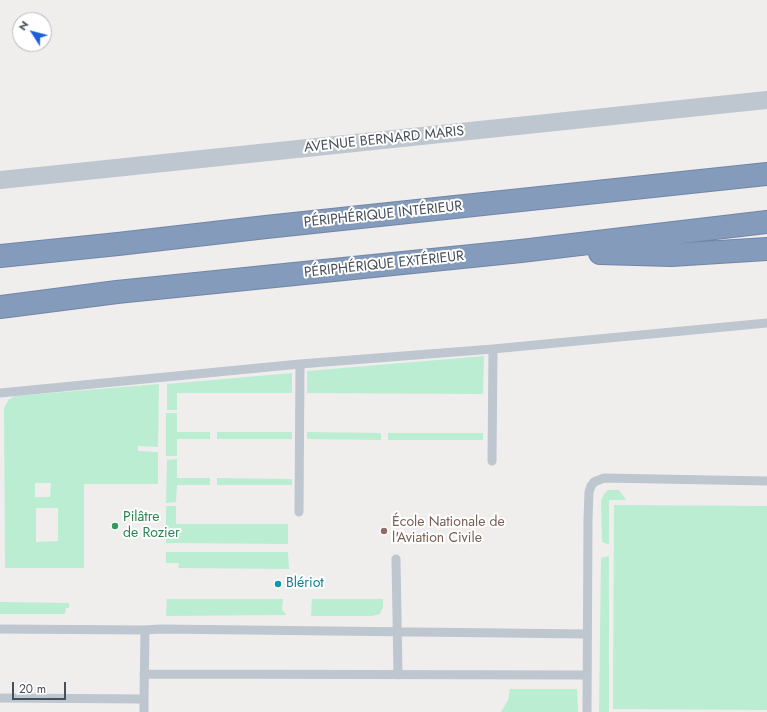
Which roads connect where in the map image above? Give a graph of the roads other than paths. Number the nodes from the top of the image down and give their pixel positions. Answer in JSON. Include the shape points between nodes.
{"nodes":[{"id":1,"x":767,"y":100,"type":"edge"},
{"id":2,"x":767,"y":174,"type":"edge"},
{"id":3,"x":0,"y":180,"type":"edge"},
{"id":4,"x":767,"y":222,"type":"edge"},
{"id":5,"x":767,"y":249,"type":"edge"},
{"id":6,"x":521,"y":251,"type":"junction"},
{"id":7,"x":0,"y":256,"type":"edge"},
{"id":8,"x":0,"y":307,"type":"edge"},
{"id":9,"x":767,"y":323,"type":"edge"},
{"id":10,"x":493,"y":349,"type":"junction"},
{"id":11,"x":300,"y":364,"type":"junction"},
{"id":12,"x":0,"y":393,"type":"edge"},
{"id":13,"x":492,"y":461,"type":"dead end"},
{"id":14,"x":767,"y":481,"type":"edge"},
{"id":15,"x":299,"y":512,"type":"dead end"},
{"id":16,"x":396,"y":559,"type":"dead end"},
{"id":17,"x":0,"y":629,"type":"edge"},
{"id":18,"x":144,"y":630,"type":"junction"},
{"id":19,"x":398,"y":633,"type":"junction"},
{"id":20,"x":587,"y":634,"type":"junction"},
{"id":21,"x":144,"y":674,"type":"junction"},
{"id":22,"x":398,"y":675,"type":"junction"},
{"id":23,"x":586,"y":675,"type":"junction"},
{"id":24,"x":0,"y":698,"type":"edge"},
{"id":25,"x":144,"y":699,"type":"junction"},
{"id":26,"x":144,"y":712,"type":"edge"},
{"id":27,"x":587,"y":712,"type":"edge"}],
"edges":[{"from":1,"to":3,"type":"street","name":"AVENUE BERNARD MARIS"},
{"from":2,"to":7,"type":"highway","name":"PÉRIPHÉRIQUE INTÉRIEUR"},
{"from":4,"to":6,"type":"highway","name":"PÉRIPHÉRIQUE EXTÉRIEUR"},
{"from":5,"to":6,"type":"highway","via":[[671,255]]},
{"from":6,"to":8,"type":"highway","name":"PÉRIPHÉRIQUE EXTÉRIEUR","via":[[206,282]]},
{"from":9,"to":10,"type":"lane"},
{"from":10,"to":11,"type":"lane"},
{"from":10,"to":13,"type":"lane"},
{"from":11,"to":12,"type":"lane"},
{"from":11,"to":15,"type":"lane"},
{"from":14,"to":20,"type":"lane","via":[[604,478],[594,482],[589,492]]},
{"from":16,"to":19,"type":"lane"},
{"from":17,"to":18,"type":"lane"},
{"from":18,"to":19,"type":"lane"},
{"from":18,"to":21,"type":"lane"},
{"from":19,"to":20,"type":"lane"},
{"from":19,"to":22,"type":"lane"},
{"from":20,"to":23,"type":"lane"},
{"from":21,"to":22,"type":"lane"},
{"from":21,"to":25,"type":"lane"},
{"from":22,"to":23,"type":"lane"},
{"from":23,"to":27,"type":"lane"},
{"from":24,"to":25,"type":"lane"},
{"from":25,"to":26,"type":"lane"}]}
